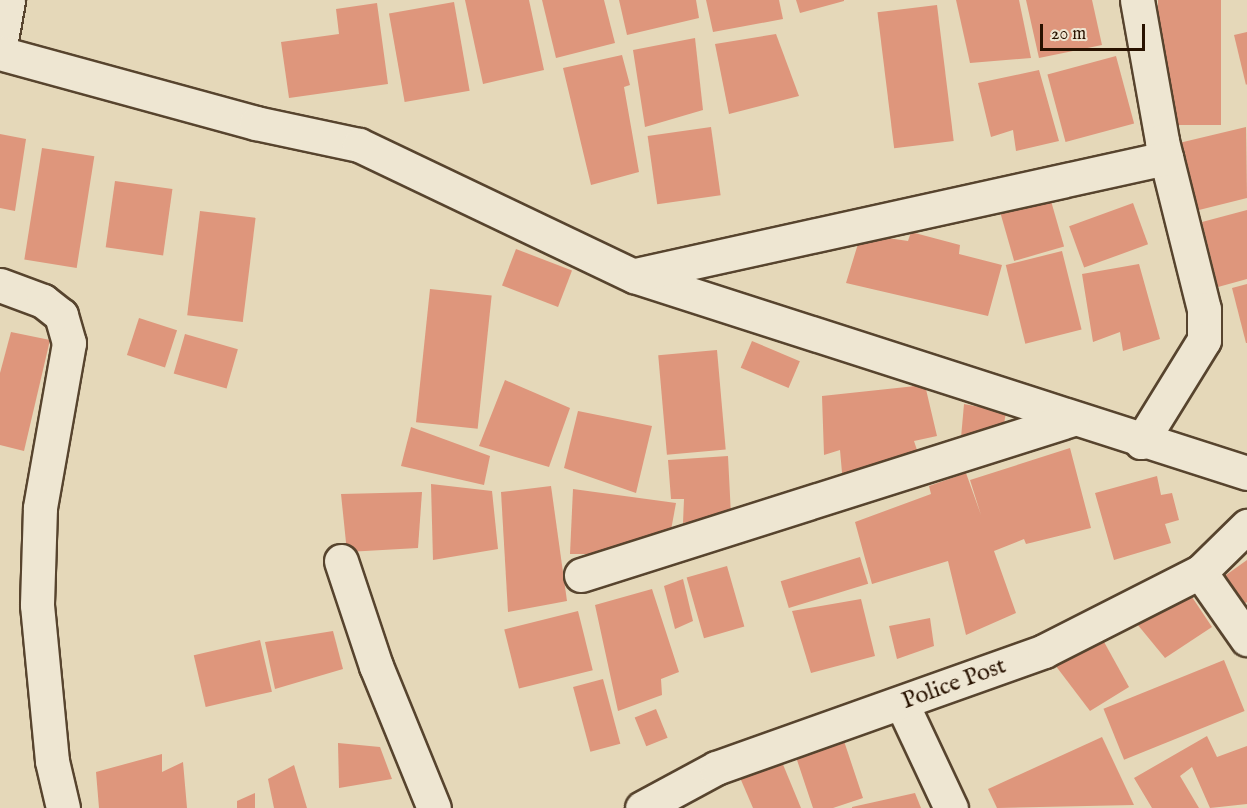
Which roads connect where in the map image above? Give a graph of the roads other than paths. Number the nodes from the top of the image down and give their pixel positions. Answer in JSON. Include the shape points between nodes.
{"nodes":[{"id":1,"x":8,"y":0,"type":"edge"},
{"id":2,"x":1137,"y":0,"type":"edge"},
{"id":3,"x":0,"y":46,"type":"edge"},
{"id":4,"x":0,"y":53,"type":"edge"},
{"id":5,"x":1166,"y":158,"type":"junction"},
{"id":6,"x":634,"y":276,"type":"junction"},
{"id":7,"x":0,"y":285,"type":"edge"},
{"id":8,"x":1073,"y":419,"type":"junction"},
{"id":9,"x":1141,"y":442,"type":"junction"},
{"id":10,"x":1247,"y":473,"type":"edge"},
{"id":11,"x":1247,"y":526,"type":"edge"},
{"id":12,"x":341,"y":561,"type":"dead end"},
{"id":13,"x":1200,"y":572,"type":"junction"},
{"id":14,"x":581,"y":575,"type":"dead end"},
{"id":15,"x":1247,"y":639,"type":"edge"},
{"id":16,"x":902,"y":704,"type":"junction"},
{"id":17,"x":63,"y":808,"type":"edge"},
{"id":18,"x":434,"y":808,"type":"edge"},
{"id":19,"x":642,"y":808,"type":"edge"},
{"id":20,"x":951,"y":808,"type":"edge"}],
"edges":[{"from":1,"to":3,"type":"street"},
{"from":2,"to":5,"type":"street"},
{"from":4,"to":6,"type":"street","via":[[255,123],[359,146]]},
{"from":5,"to":6,"type":"street"},
{"from":5,"to":9,"type":"street","via":[[1204,309],[1204,340]]},
{"from":6,"to":8,"type":"street"},
{"from":7,"to":17,"type":"street","via":[[43,302],[61,315],[69,343],[40,508],[37,605],[52,761]]},
{"from":8,"to":9,"type":"street"},
{"from":8,"to":14,"type":"street"},
{"from":9,"to":10,"type":"street"},
{"from":11,"to":13,"type":"street","name":"Police Post"},
{"from":12,"to":18,"type":"street","via":[[376,666]]},
{"from":13,"to":15,"type":"street"},
{"from":13,"to":16,"type":"street","name":"Police Post","via":[[1044,651]]},
{"from":16,"to":19,"type":"street","name":"Police Post","via":[[716,768]]},
{"from":16,"to":20,"type":"street"}]}
